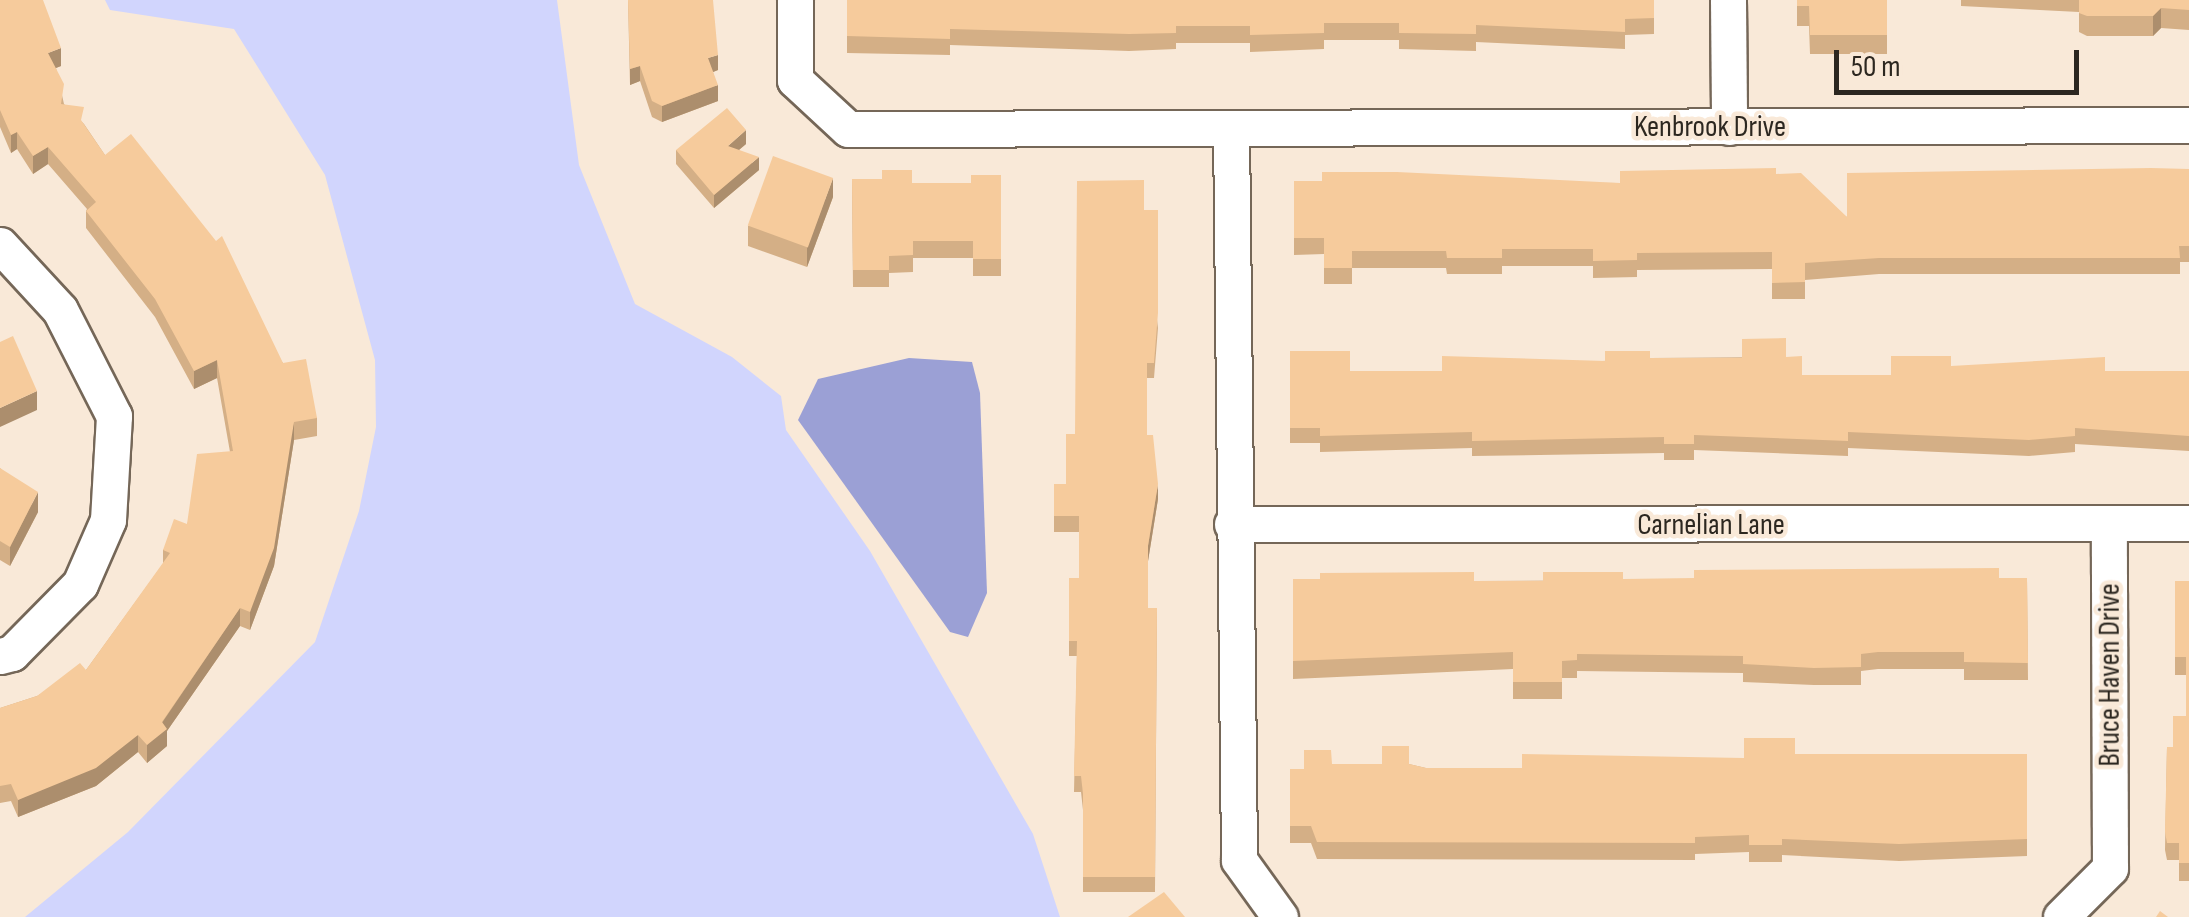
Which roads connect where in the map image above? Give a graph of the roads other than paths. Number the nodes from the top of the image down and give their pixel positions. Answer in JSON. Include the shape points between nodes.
{"nodes":[{"id":1,"x":795,"y":0,"type":"edge"},
{"id":2,"x":1728,"y":0,"type":"edge"},
{"id":3,"x":2189,"y":125,"type":"edge"},
{"id":4,"x":1729,"y":126,"type":"junction"},
{"id":5,"x":1231,"y":128,"type":"junction"},
{"id":6,"x":0,"y":245,"type":"edge"},
{"id":7,"x":2189,"y":523,"type":"edge"},
{"id":8,"x":1232,"y":524,"type":"junction"},
{"id":9,"x":2109,"y":525,"type":"junction"},
{"id":10,"x":0,"y":656,"type":"edge"},
{"id":11,"x":1280,"y":917,"type":"edge"},
{"id":12,"x":2062,"y":917,"type":"edge"}],
"edges":[{"from":1,"to":5,"type":"street","name":"Kenbrook Drive","via":[[795,80],[848,129]]},
{"from":2,"to":4,"type":"street"},
{"from":3,"to":4,"type":"street","name":"Kenbrook Drive"},
{"from":4,"to":5,"type":"street","name":"Kenbrook Drive"},
{"from":5,"to":8,"type":"street"},
{"from":6,"to":10,"type":"street","via":[[60,310],[114,416],[108,520],[80,584],[12,652]]},
{"from":7,"to":9,"type":"street","name":"Carnelian Lane"},
{"from":8,"to":9,"type":"street","name":"Carnelian Lane"},
{"from":8,"to":11,"type":"street","via":[[1239,860]]},
{"from":9,"to":12,"type":"street","name":"Bruce Haven Drive","via":[[2110,868]]}]}
